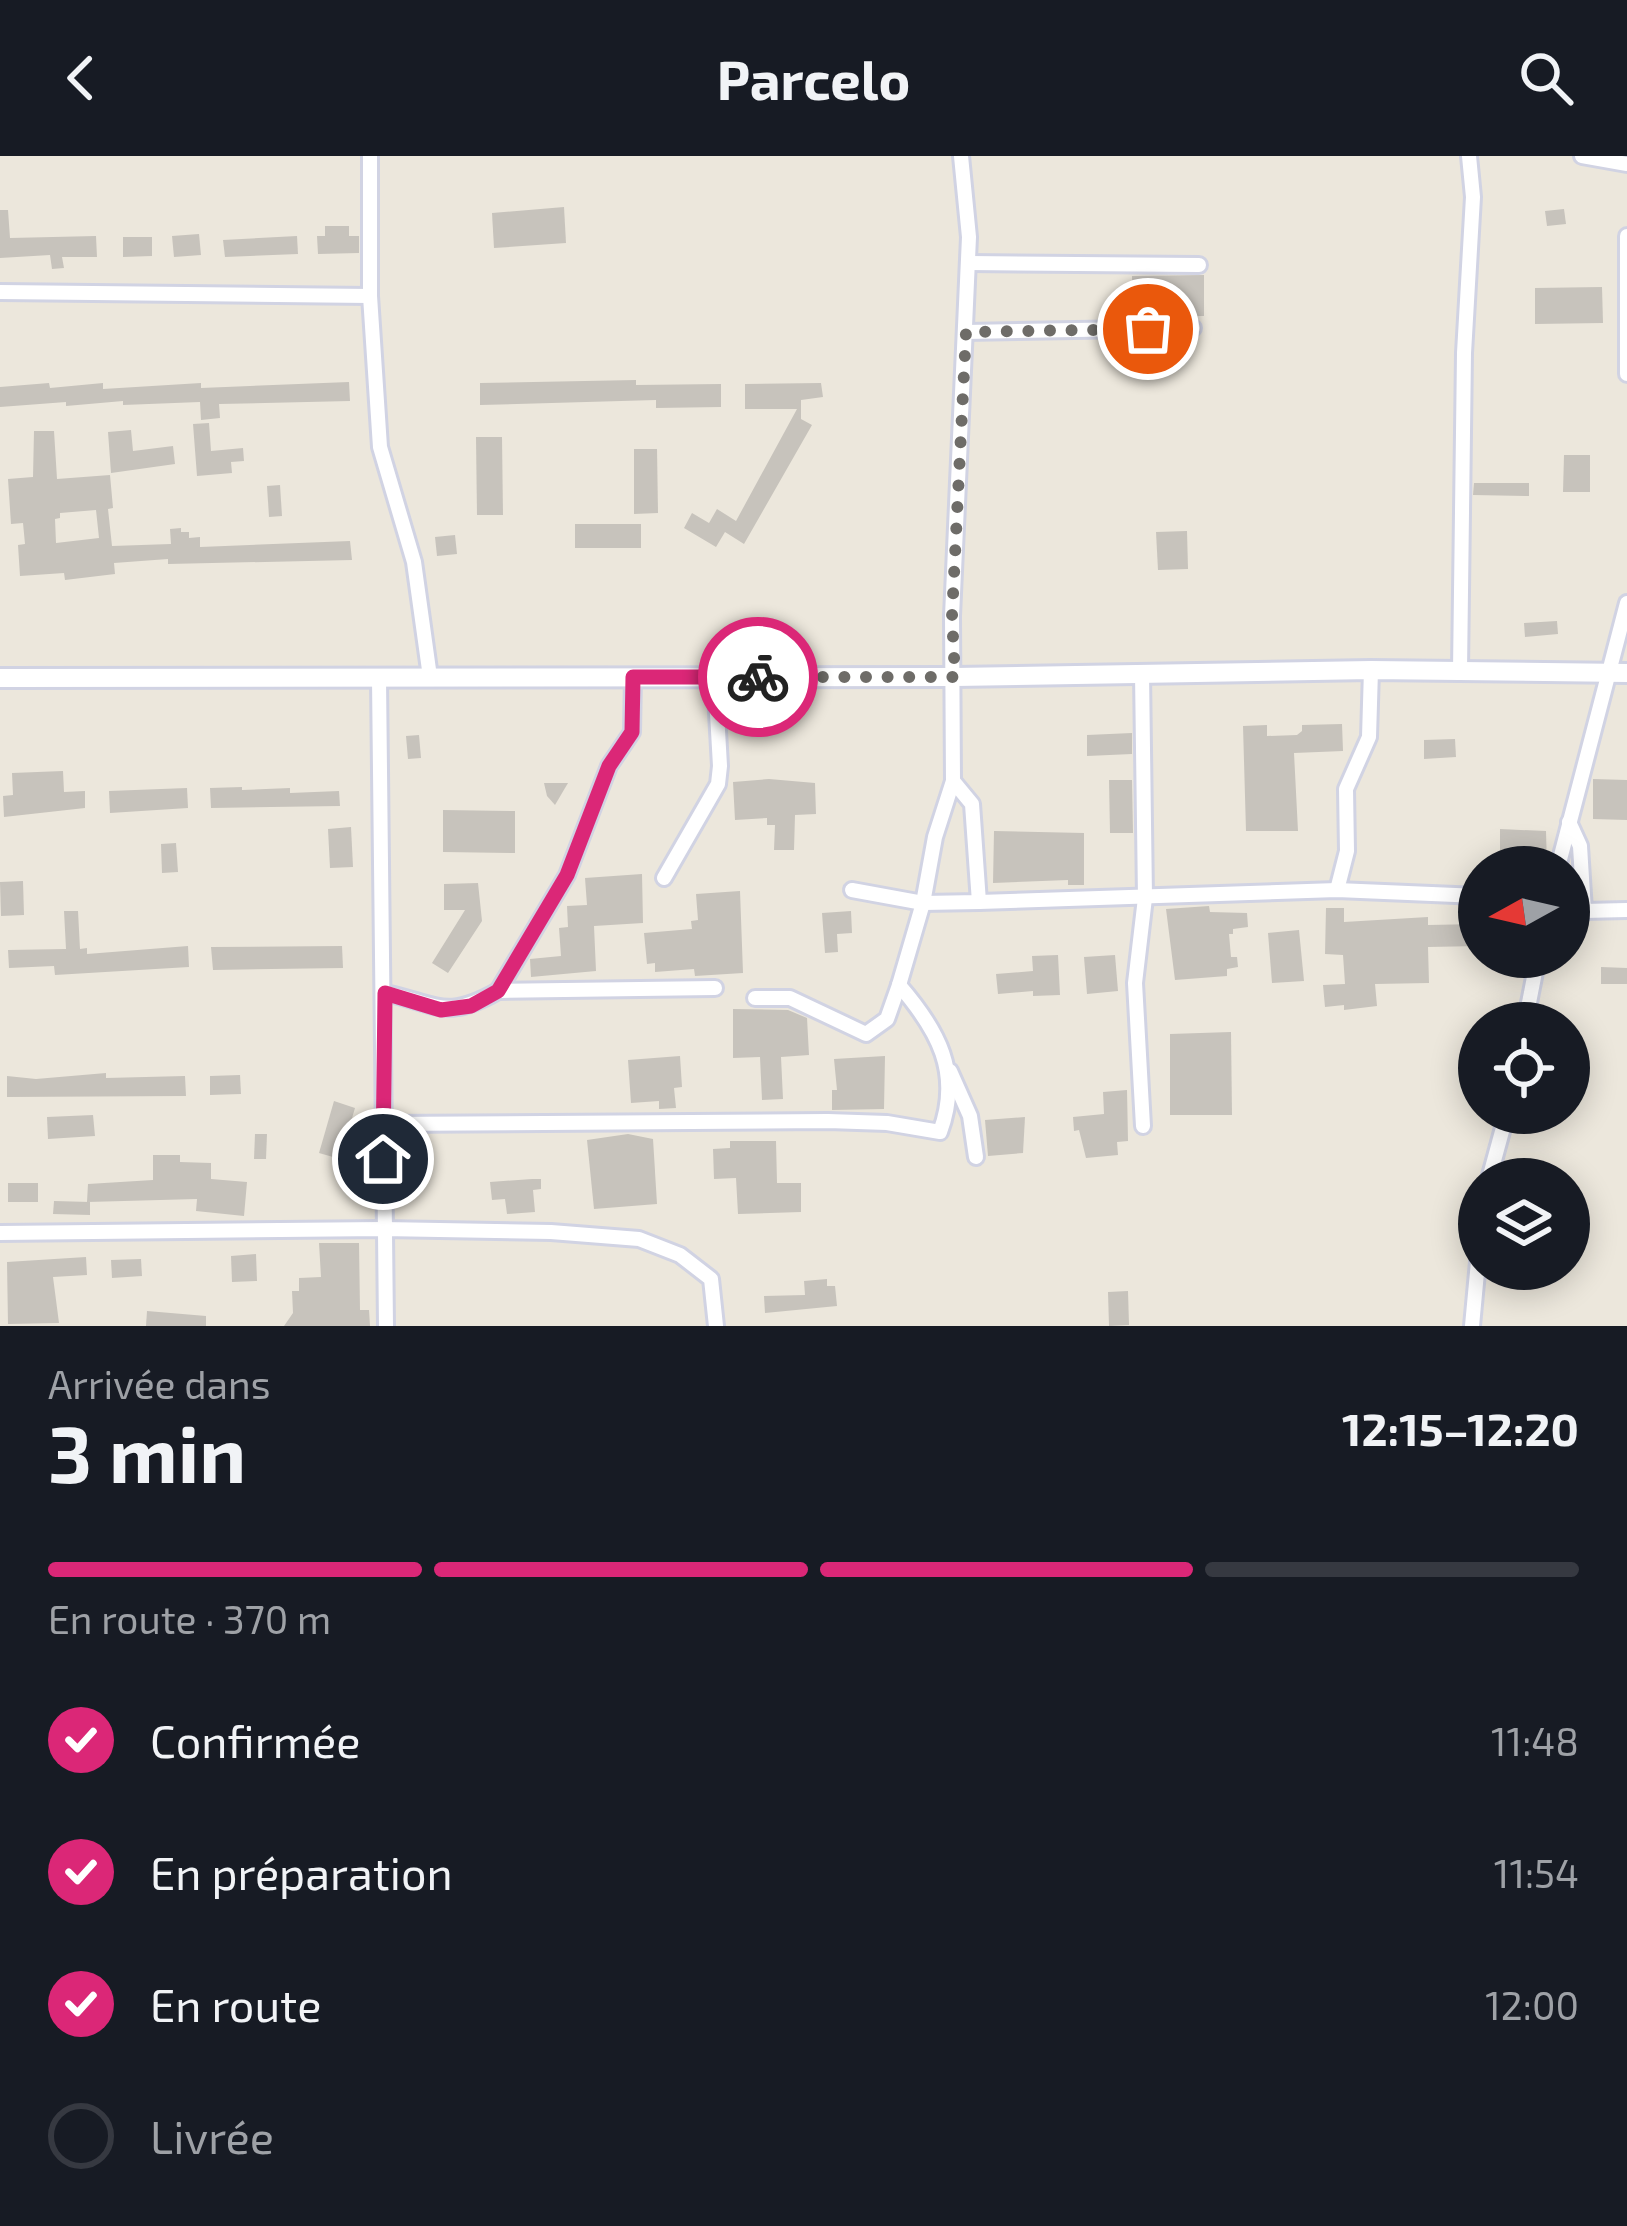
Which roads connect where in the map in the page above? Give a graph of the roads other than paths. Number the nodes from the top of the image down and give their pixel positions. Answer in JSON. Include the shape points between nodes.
{"nodes":[{"id":1,"x":370,"y":156,"type":"edge"},
{"id":2,"x":961,"y":156,"type":"edge"},
{"id":3,"x":1469,"y":156,"type":"edge"},
{"id":4,"x":1582,"y":156,"type":"edge"},
{"id":5,"x":1627,"y":164,"type":"edge"},
{"id":6,"x":1627,"y":236,"type":"edge"},
{"id":7,"x":969,"y":262,"type":"junction"},
{"id":8,"x":1199,"y":265,"type":"dead end"},
{"id":9,"x":0,"y":292,"type":"edge"},
{"id":10,"x":370,"y":296,"type":"junction"},
{"id":11,"x":1193,"y":328,"type":"dead end"},
{"id":12,"x":966,"y":332,"type":"junction"},
{"id":13,"x":1627,"y":374,"type":"edge"},
{"id":14,"x":1627,"y":604,"type":"edge"},
{"id":15,"x":1371,"y":670,"type":"junction"},
{"id":16,"x":1460,"y":671,"type":"junction"},
{"id":17,"x":1620,"y":672,"type":"edge"},
{"id":18,"x":1142,"y":673,"type":"junction"},
{"id":19,"x":430,"y":677,"type":"junction"},
{"id":20,"x":633,"y":677,"type":"junction"},
{"id":21,"x":715,"y":677,"type":"junction"},
{"id":22,"x":955,"y":677,"type":"junction"},
{"id":23,"x":0,"y":678,"type":"edge"},
{"id":24,"x":379,"y":678,"type":"junction"},
{"id":25,"x":953,"y":781,"type":"junction"},
{"id":26,"x":1569,"y":822,"type":"junction"},
{"id":27,"x":1563,"y":846,"type":"edge"},
{"id":28,"x":664,"y":878,"type":"dead end"},
{"id":29,"x":851,"y":890,"type":"dead end"},
{"id":30,"x":1337,"y":890,"type":"junction"},
{"id":31,"x":1458,"y":895,"type":"edge"},
{"id":32,"x":1145,"y":898,"type":"junction"},
{"id":33,"x":979,"y":902,"type":"junction"},
{"id":34,"x":923,"y":903,"type":"junction"},
{"id":35,"x":1627,"y":910,"type":"edge"},
{"id":36,"x":899,"y":986,"type":"junction"},
{"id":37,"x":715,"y":988,"type":"dead end"},
{"id":38,"x":498,"y":991,"type":"junction"},
{"id":39,"x":385,"y":993,"type":"junction"},
{"id":40,"x":755,"y":998,"type":"dead end"},
{"id":41,"x":944,"y":1055,"type":"junction"},
{"id":42,"x":383,"y":1124,"type":"junction"},
{"id":43,"x":1143,"y":1126,"type":"dead end"},
{"id":44,"x":976,"y":1157,"type":"dead end"},
{"id":45,"x":383,"y":1229,"type":"junction"},
{"id":46,"x":0,"y":1233,"type":"edge"},
{"id":47,"x":1475,"y":1290,"type":"edge"},
{"id":48,"x":386,"y":1326,"type":"edge"},
{"id":49,"x":716,"y":1326,"type":"edge"},
{"id":50,"x":1472,"y":1326,"type":"edge"}],
"edges":[{"from":1,"to":10,"type":"street"},
{"from":2,"to":7,"type":"street"},
{"from":3,"to":16,"type":"street"},
{"from":4,"to":5,"type":"street"},
{"from":6,"to":13,"type":"street"},
{"from":7,"to":8,"type":"street"},
{"from":7,"to":12,"type":"street"},
{"from":9,"to":10,"type":"street"},
{"from":10,"to":19,"type":"street","via":[[380,447],[414,562]]},
{"from":11,"to":12,"type":"street"},
{"from":12,"to":22,"type":"street"},
{"from":14,"to":17,"type":"street"},
{"from":15,"to":16,"type":"street"},
{"from":15,"to":18,"type":"street"},
{"from":15,"to":30,"type":"street","via":[[1369,737],[1346,789],[1347,851]]},
{"from":16,"to":17,"type":"street"},
{"from":17,"to":26,"type":"street"},
{"from":18,"to":22,"type":"street"},
{"from":18,"to":32,"type":"street"},
{"from":19,"to":20,"type":"street"},
{"from":19,"to":24,"type":"street"},
{"from":20,"to":21,"type":"street"},
{"from":20,"to":38,"type":"street","via":[[632,732],[609,766],[567,875]]},
{"from":21,"to":22,"type":"street"},
{"from":21,"to":28,"type":"street","via":[[718,784]]},
{"from":22,"to":25,"type":"street"},
{"from":23,"to":24,"type":"street"},
{"from":24,"to":39,"type":"street"},
{"from":25,"to":33,"type":"street","via":[[972,804]]},
{"from":25,"to":34,"type":"street"},
{"from":26,"to":27,"type":"street"},
{"from":26,"to":35,"type":"street","via":[[1580,846],[1584,911]]},
{"from":29,"to":34,"type":"street"},
{"from":30,"to":31,"type":"street"},
{"from":30,"to":32,"type":"street"},
{"from":32,"to":33,"type":"street"},
{"from":32,"to":43,"type":"street","via":[[1135,983]]},
{"from":33,"to":34,"type":"street"},
{"from":34,"to":36,"type":"street"},
{"from":36,"to":40,"type":"street","via":[[887,1019],[866,1034],[790,998]]},
{"from":36,"to":41,"type":"street"},
{"from":37,"to":38,"type":"street"},
{"from":38,"to":39,"type":"street","via":[[441,1010]]},
{"from":39,"to":42,"type":"street"},
{"from":41,"to":42,"type":"street","via":[[950,1105],[940,1132],[828,1121]]},
{"from":41,"to":44,"type":"street","via":[[970,1116]]},
{"from":42,"to":45,"type":"street"},
{"from":45,"to":46,"type":"street"},
{"from":45,"to":48,"type":"street"},
{"from":45,"to":49,"type":"street","via":[[639,1239],[711,1279]]},
{"from":47,"to":50,"type":"street"}]}
